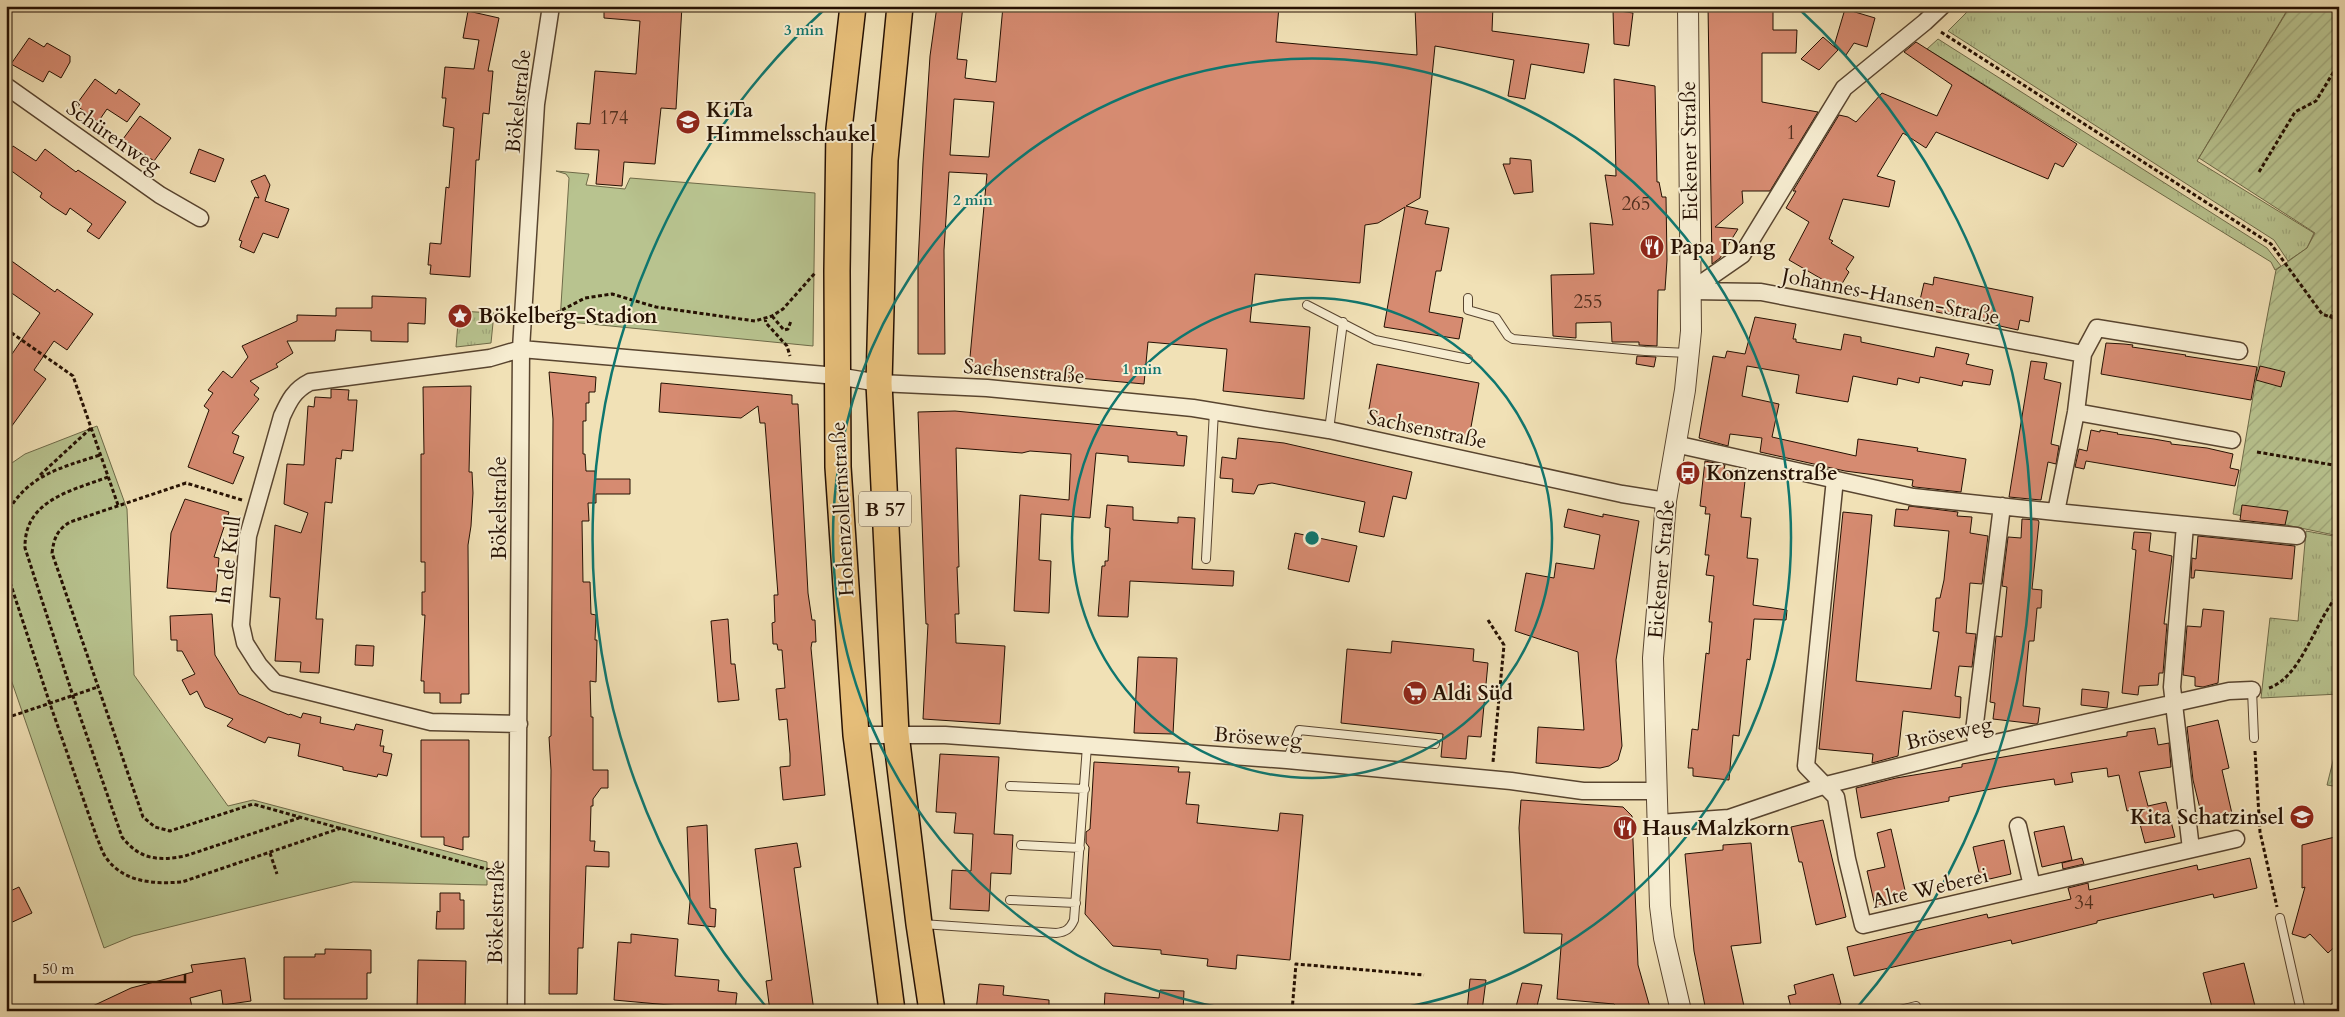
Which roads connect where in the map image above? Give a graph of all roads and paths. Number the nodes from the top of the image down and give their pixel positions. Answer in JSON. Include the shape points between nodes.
{"nodes":[{"id":1,"x":551,"y":6,"type":"edge"},
{"id":2,"x":853,"y":6,"type":"edge"},
{"id":3,"x":900,"y":6,"type":"edge"},
{"id":4,"x":1688,"y":6,"type":"edge"},
{"id":5,"x":1942,"y":6,"type":"edge"},
{"id":6,"x":1926,"y":22,"type":"junction"},
{"id":7,"x":2339,"y":63,"type":"edge"},
{"id":8,"x":6,"y":86,"type":"edge"},
{"id":9,"x":2259,"y":172,"type":"dead end"},
{"id":10,"x":200,"y":218,"type":"dead end"},
{"id":11,"x":837,"y":271,"type":"junction"},
{"id":12,"x":1690,"y":291,"type":"junction"},
{"id":13,"x":1468,"y":298,"type":"dead end"},
{"id":14,"x":2339,"y":303,"type":"edge"},
{"id":15,"x":1308,"y":305,"type":"dead end"},
{"id":16,"x":772,"y":316,"type":"junction"},
{"id":17,"x":764,"y":318,"type":"junction"},
{"id":18,"x":2330,"y":318,"type":"junction"},
{"id":19,"x":2339,"y":320,"type":"edge"},
{"id":20,"x":792,"y":321,"type":"dead end"},
{"id":21,"x":1343,"y":322,"type":"junction"},
{"id":22,"x":522,"y":328,"type":"junction"},
{"id":23,"x":6,"y":329,"type":"edge"},
{"id":24,"x":521,"y":349,"type":"junction"},
{"id":25,"x":2239,"y":351,"type":"dead end"},
{"id":26,"x":1688,"y":353,"type":"junction"},
{"id":27,"x":2083,"y":354,"type":"junction"},
{"id":28,"x":1468,"y":359,"type":"dead end"},
{"id":29,"x":789,"y":372,"type":"junction"},
{"id":30,"x":837,"y":376,"type":"junction"},
{"id":31,"x":879,"y":383,"type":"junction"},
{"id":32,"x":1214,"y":411,"type":"junction"},
{"id":33,"x":2076,"y":412,"type":"junction"},
{"id":34,"x":91,"y":428,"type":"junction"},
{"id":35,"x":1329,"y":430,"type":"junction"},
{"id":36,"x":2232,"y":440,"type":"dead end"},
{"id":37,"x":1675,"y":444,"type":"junction"},
{"id":38,"x":2257,"y":452,"type":"dead end"},
{"id":39,"x":100,"y":455,"type":"junction"},
{"id":40,"x":2339,"y":466,"type":"edge"},
{"id":41,"x":108,"y":477,"type":"junction"},
{"id":42,"x":37,"y":478,"type":"junction"},
{"id":43,"x":1835,"y":479,"type":"junction"},
{"id":44,"x":1666,"y":501,"type":"junction"},
{"id":45,"x":257,"y":504,"type":"junction"},
{"id":46,"x":118,"y":505,"type":"junction"},
{"id":47,"x":2002,"y":506,"type":"junction"},
{"id":48,"x":2056,"y":512,"type":"junction"},
{"id":49,"x":6,"y":516,"type":"edge"},
{"id":50,"x":2185,"y":525,"type":"junction"},
{"id":51,"x":2297,"y":536,"type":"dead end"},
{"id":52,"x":1206,"y":559,"type":"dead end"},
{"id":53,"x":6,"y":570,"type":"edge"},
{"id":54,"x":2339,"y":594,"type":"edge"},
{"id":55,"x":1488,"y":620,"type":"dead end"},
{"id":56,"x":98,"y":687,"type":"junction"},
{"id":57,"x":2257,"y":690,"type":"junction"},
{"id":58,"x":73,"y":696,"type":"junction"},
{"id":59,"x":50,"y":704,"type":"junction"},
{"id":60,"x":2176,"y":704,"type":"junction"},
{"id":61,"x":6,"y":718,"type":"edge"},
{"id":62,"x":519,"y":724,"type":"junction"},
{"id":63,"x":896,"y":734,"type":"junction"},
{"id":64,"x":856,"y":735,"type":"junction"},
{"id":65,"x":2254,"y":738,"type":"joint"},
{"id":66,"x":1435,"y":744,"type":"dead end"},
{"id":67,"x":1087,"y":746,"type":"junction"},
{"id":68,"x":1977,"y":747,"type":"junction"},
{"id":69,"x":1288,"y":760,"type":"junction"},
{"id":70,"x":1492,"y":779,"type":"junction"},
{"id":71,"x":1826,"y":785,"type":"junction"},
{"id":72,"x":1010,"y":786,"type":"dead end"},
{"id":73,"x":1085,"y":789,"type":"junction"},
{"id":74,"x":1656,"y":791,"type":"junction"},
{"id":75,"x":300,"y":818,"type":"junction"},
{"id":76,"x":1660,"y":823,"type":"junction"},
{"id":77,"x":2018,"y":826,"type":"dead end"},
{"id":78,"x":342,"y":828,"type":"junction"},
{"id":79,"x":2236,"y":839,"type":"dead end"},
{"id":80,"x":1021,"y":845,"type":"dead end"},
{"id":81,"x":1080,"y":848,"type":"junction"},
{"id":82,"x":2191,"y":849,"type":"junction"},
{"id":83,"x":270,"y":853,"type":"junction"},
{"id":84,"x":518,"y":867,"type":"junction"},
{"id":85,"x":277,"y":874,"type":"dead end"},
{"id":86,"x":2032,"y":886,"type":"junction"},
{"id":87,"x":1010,"y":900,"type":"dead end"},
{"id":88,"x":1076,"y":904,"type":"junction"},
{"id":89,"x":2280,"y":918,"type":"joint"},
{"id":90,"x":919,"y":924,"type":"junction"},
{"id":91,"x":1424,"y":975,"type":"dead end"},
{"id":92,"x":1916,"y":1006,"type":"dead end"},
{"id":93,"x":516,"y":1011,"type":"edge"},
{"id":94,"x":892,"y":1011,"type":"edge"},
{"id":95,"x":932,"y":1011,"type":"edge"},
{"id":96,"x":1292,"y":1011,"type":"edge"},
{"id":97,"x":1681,"y":1011,"type":"edge"},
{"id":98,"x":1896,"y":1011,"type":"edge"},
{"id":99,"x":2300,"y":1011,"type":"edge"}],
"edges":[{"from":1,"to":22,"type":"street","name":"Bökelstraße","via":[[536,104]]},
{"from":2,"to":11,"type":"main road","name":"Hohenzollernstraße","number":"B 57","via":[[839,129]]},
{"from":3,"to":31,"type":"main road","name":"Hohenzollernstraße","number":"B 57","via":[[885,160]]},
{"from":4,"to":12,"type":"street","name":"Eickener Straße"},
{"from":5,"to":6,"type":"street"},
{"from":6,"to":12,"type":"street","via":[[1844,88],[1742,255]]},
{"from":6,"to":18,"type":"path","via":[[2271,244],[2322,314]]},
{"from":7,"to":9,"type":"path","via":[[2316,101],[2296,112]]},
{"from":8,"to":10,"type":"street","name":"Schürenweg","via":[[160,195]]},
{"from":11,"to":16,"type":"path","via":[[816,272],[783,309]]},
{"from":11,"to":30,"type":"main road","name":"Hohenzollernstraße","number":"B 57"},
{"from":12,"to":26,"type":"street","name":"Eickener Straße"},
{"from":12,"to":27,"type":"street","name":"Johannes-Hansen-Straße","via":[[1762,292]]},
{"from":13,"to":26,"type":"lane","via":[[1468,310],[1496,318],[1513,339]]},
{"from":14,"to":18,"type":"path"},
{"from":15,"to":21,"type":"lane"},
{"from":16,"to":17,"type":"path"},
{"from":16,"to":20,"type":"path","via":[[784,330]]},
{"from":17,"to":22,"type":"path","via":[[755,321],[703,315],[606,294],[585,298],[550,318]]},
{"from":17,"to":29,"type":"path","via":[[787,346]]},
{"from":18,"to":19,"type":"path"},
{"from":21,"to":28,"type":"lane","via":[[1374,340]]},
{"from":21,"to":35,"type":"lane"},
{"from":22,"to":24,"type":"street","name":"Bökelstraße"},
{"from":23,"to":34,"type":"path","via":[[73,376]]},
{"from":24,"to":29,"type":"street","name":"Sachsenstraße"},
{"from":24,"to":45,"type":"street","name":"In de Kull","via":[[490,358],[310,382],[298,388],[282,416]]},
{"from":24,"to":62,"type":"street","name":"Bökelstraße"},
{"from":25,"to":27,"type":"street","via":[[2097,328]]},
{"from":26,"to":37,"type":"street","name":"Eickener Straße"},
{"from":27,"to":33,"type":"street"},
{"from":29,"to":30,"type":"street","name":"Sachsenstraße"},
{"from":30,"to":31,"type":"street","name":"Sachsenstraße"},
{"from":30,"to":64,"type":"main road","name":"Hohenzollernstraße","number":"B 57","via":[[838,468]]},
{"from":31,"to":32,"type":"street","name":"Sachsenstraße","via":[[987,388]]},
{"from":31,"to":63,"type":"main road","name":"Hohenzollernstraße","number":"B 57"},
{"from":32,"to":35,"type":"street","name":"Sachsenstraße"},
{"from":32,"to":52,"type":"lane"},
{"from":33,"to":36,"type":"street"},
{"from":33,"to":48,"type":"street"},
{"from":34,"to":39,"type":"path"},
{"from":34,"to":42,"type":"path"},
{"from":35,"to":44,"type":"street","name":"Sachsenstraße"},
{"from":37,"to":43,"type":"street"},
{"from":37,"to":44,"type":"street","name":"Eickener Straße"},
{"from":38,"to":40,"type":"path"},
{"from":39,"to":41,"type":"path"},
{"from":39,"to":42,"type":"path"},
{"from":41,"to":46,"type":"path"},
{"from":41,"to":58,"type":"path","via":[[38,509],[28,523],[25,535],[25,548]]},
{"from":42,"to":49,"type":"path","via":[[17,496]]},
{"from":43,"to":47,"type":"street","via":[[1914,497]]},
{"from":43,"to":71,"type":"street","via":[[1806,766]]},
{"from":44,"to":74,"type":"street","name":"Eickener Straße","via":[[1654,658]]},
{"from":45,"to":46,"type":"path","via":[[186,483]]},
{"from":45,"to":62,"type":"street","name":"In de Kull","via":[[248,536],[241,625],[250,653],[275,683],[430,722]]},
{"from":46,"to":56,"type":"path","via":[[70,522],[60,529],[54,539],[52,553]]},
{"from":47,"to":48,"type":"street"},
{"from":47,"to":68,"type":"street","via":[[1974,731]]},
{"from":48,"to":50,"type":"street"},
{"from":50,"to":51,"type":"street"},
{"from":50,"to":60,"type":"street","via":[[2172,687]]},
{"from":53,"to":59,"type":"path"},
{"from":54,"to":57,"type":"path","via":[[2329,604],[2318,629],[2286,679],[2278,685]]},
{"from":55,"to":70,"type":"path","via":[[1504,645]]},
{"from":56,"to":58,"type":"path"},
{"from":56,"to":75,"type":"path","via":[[148,823],[170,831],[253,804]]},
{"from":57,"to":60,"type":"street","name":"Bröseweg","via":[[2229,691]]},
{"from":57,"to":65,"type":"lane"},
{"from":58,"to":59,"type":"path"},
{"from":58,"to":75,"type":"path","via":[[122,837],[131,849],[141,855],[169,859],[185,856]]},
{"from":59,"to":61,"type":"path"},
{"from":59,"to":83,"type":"path","via":[[97,838],[106,859],[120,871],[136,880],[158,884],[182,882]]},
{"from":60,"to":68,"type":"street","name":"Bröseweg"},
{"from":60,"to":82,"type":"street"},
{"from":62,"to":84,"type":"street","name":"Bökelstraße"},
{"from":63,"to":64,"type":"street","name":"Bröseweg"},
{"from":63,"to":67,"type":"street","name":"Bröseweg","via":[[945,734]]},
{"from":63,"to":90,"type":"main road","name":"Hohenzollernstraße","number":"B 57"},
{"from":64,"to":94,"type":"main road","name":"Hohenzollernstraße","number":"B 57"},
{"from":65,"to":89,"type":"path","via":[[2260,832]]},
{"from":66,"to":69,"type":"lane","via":[[1299,730]]},
{"from":67,"to":69,"type":"street","name":"Bröseweg"},
{"from":67,"to":73,"type":"lane"},
{"from":68,"to":71,"type":"street","name":"Bröseweg"},
{"from":69,"to":70,"type":"street","name":"Bröseweg"},
{"from":70,"to":74,"type":"street","name":"Bröseweg","via":[[1583,791]]},
{"from":71,"to":76,"type":"street","name":"Bröseweg","via":[[1729,818]]},
{"from":71,"to":86,"type":"street","name":"Alte Weberei","via":[[1836,796],[1863,926]]},
{"from":72,"to":73,"type":"lane"},
{"from":73,"to":81,"type":"lane"},
{"from":74,"to":76,"type":"street","name":"Eickener Straße"},
{"from":75,"to":78,"type":"path"},
{"from":76,"to":97,"type":"street","name":"Eickener Straße","via":[[1660,906]]},
{"from":77,"to":86,"type":"street"},
{"from":78,"to":83,"type":"path"},
{"from":78,"to":84,"type":"path","via":[[490,870]]},
{"from":79,"to":82,"type":"street","name":"Alte Weberei"},
{"from":80,"to":81,"type":"lane"},
{"from":81,"to":88,"type":"lane"},
{"from":82,"to":86,"type":"street","name":"Alte Weberei"},
{"from":83,"to":85,"type":"path"},
{"from":84,"to":93,"type":"street","name":"Bökelstraße"},
{"from":87,"to":88,"type":"lane"},
{"from":88,"to":90,"type":"lane","via":[[1071,927],[1063,932]]},
{"from":89,"to":99,"type":"lane"},
{"from":90,"to":95,"type":"main road","name":"Hohenzollernstraße","number":"B 57"},
{"from":91,"to":96,"type":"path","via":[[1296,964]]},
{"from":92,"to":98,"type":"lane"}]}
